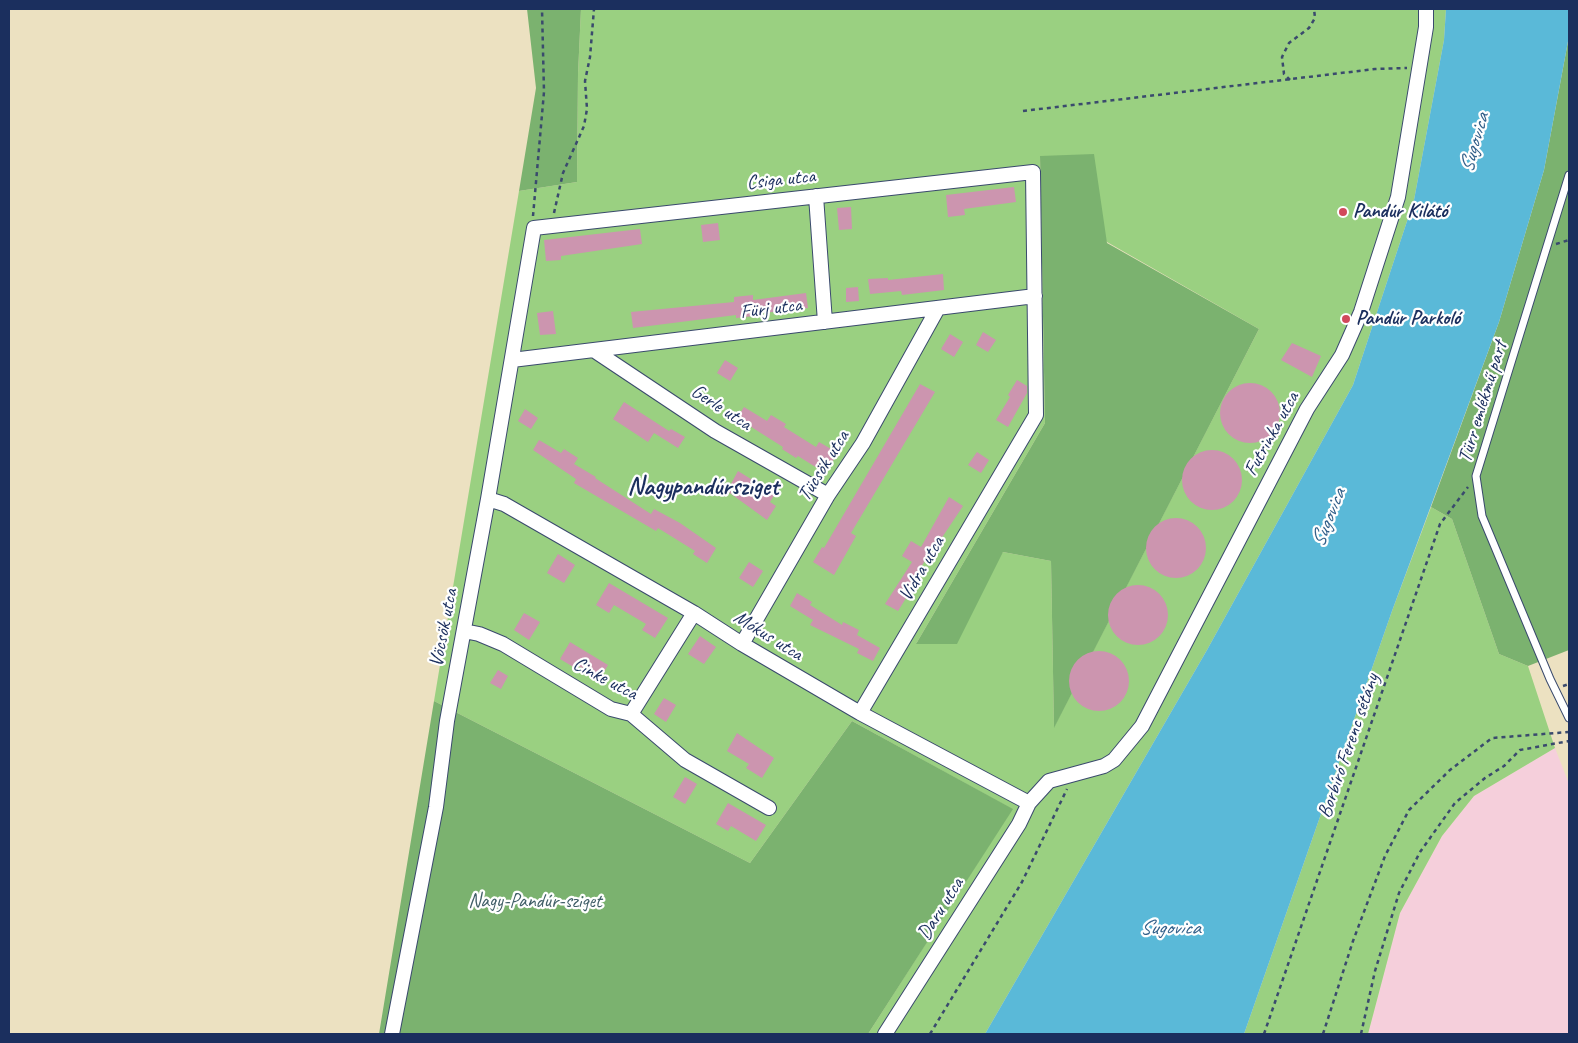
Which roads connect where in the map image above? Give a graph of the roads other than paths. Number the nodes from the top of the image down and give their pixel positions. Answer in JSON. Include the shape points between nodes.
{"nodes":[{"id":1,"x":1426,"y":9,"type":"edge"},
{"id":2,"x":1033,"y":172,"type":"joint"},
{"id":3,"x":1569,"y":175,"type":"edge"},
{"id":4,"x":816,"y":196,"type":"junction"},
{"id":5,"x":534,"y":228,"type":"joint"},
{"id":6,"x":1034,"y":296,"type":"junction"},
{"id":7,"x":938,"y":308,"type":"junction"},
{"id":8,"x":825,"y":322,"type":"junction"},
{"id":9,"x":595,"y":351,"type":"junction"},
{"id":10,"x":512,"y":360,"type":"junction"},
{"id":11,"x":828,"y":496,"type":"junction"},
{"id":12,"x":488,"y":499,"type":"junction"},
{"id":13,"x":694,"y":613,"type":"junction"},
{"id":14,"x":464,"y":631,"type":"junction"},
{"id":15,"x":742,"y":644,"type":"junction"},
{"id":16,"x":632,"y":714,"type":"junction"},
{"id":17,"x":860,"y":714,"type":"junction"},
{"id":18,"x":1569,"y":718,"type":"edge"},
{"id":19,"x":1029,"y":803,"type":"junction"},
{"id":20,"x":770,"y":808,"type":"dead end"},
{"id":21,"x":392,"y":1034,"type":"edge"},
{"id":22,"x":885,"y":1034,"type":"edge"}],
"edges":[{"from":1,"to":19,"type":"street","name":"Futrinka utca","via":[[1426,27],[1398,197],[1361,312],[1342,355],[1307,409],[1142,726],[1109,763],[1048,781]]},
{"from":2,"to":4,"type":"street","name":"Csiga utca"},
{"from":2,"to":6,"type":"street","name":"Vidra utca"},
{"from":3,"to":18,"type":"lane","name":"Türr emlékmű part","via":[[1476,476],[1482,516]]},
{"from":4,"to":5,"type":"street","name":"Csiga utca"},
{"from":4,"to":8,"type":"street"},
{"from":5,"to":10,"type":"street","name":"Vöcsök utca"},
{"from":6,"to":7,"type":"street","name":"Fürj utca"},
{"from":6,"to":17,"type":"street","name":"Vidra utca","via":[[1036,415]]},
{"from":7,"to":8,"type":"street","name":"Fürj utca"},
{"from":7,"to":11,"type":"street","name":"Tücsök utca","via":[[862,443]]},
{"from":8,"to":9,"type":"street","name":"Fürj utca"},
{"from":9,"to":10,"type":"street","name":"Fürj utca"},
{"from":9,"to":11,"type":"street","name":"Gerle utca","via":[[715,431]]},
{"from":10,"to":12,"type":"street","name":"Vöcsök utca"},
{"from":11,"to":15,"type":"street","name":"Tücsök utca"},
{"from":12,"to":13,"type":"street","name":"Mókus utca","via":[[504,504]]},
{"from":12,"to":14,"type":"street","name":"Vöcsök utca"},
{"from":13,"to":15,"type":"street","name":"Mókus utca"},
{"from":13,"to":16,"type":"street"},
{"from":14,"to":16,"type":"street","name":"Cinke utca","via":[[503,644],[611,708]]},
{"from":14,"to":21,"type":"street","name":"Vöcsök utca","via":[[446,721],[436,807]]},
{"from":15,"to":17,"type":"street","name":"Mókus utca"},
{"from":16,"to":20,"type":"street","name":"Cinke utca","via":[[685,760]]},
{"from":17,"to":19,"type":"street","name":"Mókus utca"},
{"from":19,"to":22,"type":"street","name":"Daru utca"}]}
